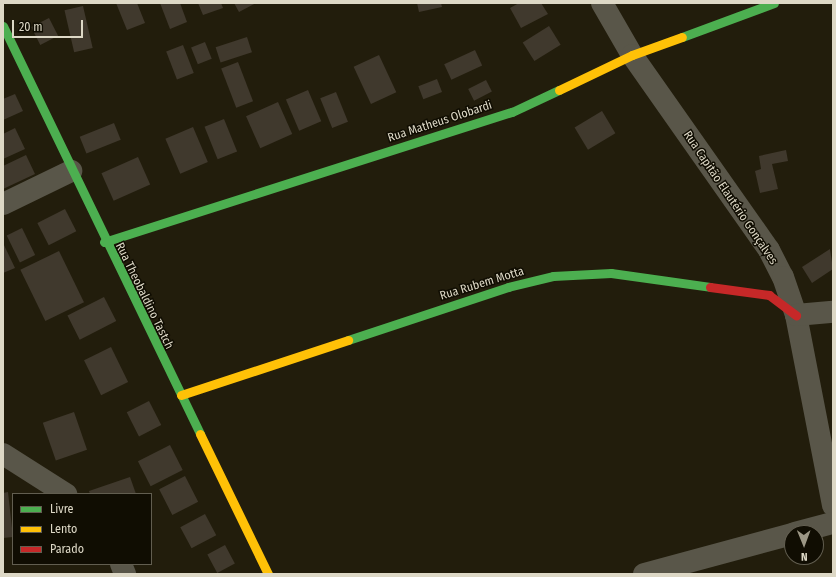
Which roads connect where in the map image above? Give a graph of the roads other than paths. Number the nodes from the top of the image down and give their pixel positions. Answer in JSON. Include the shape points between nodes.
{"nodes":[{"id":1,"x":602,"y":3,"type":"edge"},
{"id":2,"x":774,"y":3,"type":"edge"},
{"id":3,"x":3,"y":26,"type":"edge"},
{"id":4,"x":632,"y":55,"type":"junction"},
{"id":5,"x":71,"y":171,"type":"junction"},
{"id":6,"x":3,"y":204,"type":"edge"},
{"id":7,"x":104,"y":242,"type":"junction"},
{"id":8,"x":833,"y":312,"type":"edge"},
{"id":9,"x":796,"y":315,"type":"junction"},
{"id":10,"x":181,"y":395,"type":"junction"},
{"id":11,"x":3,"y":454,"type":"edge"},
{"id":12,"x":64,"y":493,"type":"edge"},
{"id":13,"x":833,"y":505,"type":"edge"},
{"id":14,"x":784,"y":536,"type":"edge"},
{"id":15,"x":268,"y":574,"type":"edge"},
{"id":16,"x":644,"y":574,"type":"edge"}],
"edges":[{"from":1,"to":4,"type":"street","name":"Rua Capitão Elautério Gonçalves"},
{"from":2,"to":4,"type":"street","name":"Rua Matheus Olobardi"},
{"from":3,"to":5,"type":"street","name":"Rua Theobaldino Tastch"},
{"from":4,"to":7,"type":"street","name":"Rua Matheus Olobardi","via":[[512,112]]},
{"from":4,"to":9,"type":"street","name":"Rua Capitão Elautério Gonçalves","via":[[769,250],[783,277]]},
{"from":5,"to":6,"type":"street"},
{"from":5,"to":7,"type":"street","name":"Rua Theobaldino Tastch"},
{"from":7,"to":10,"type":"street","name":"Rua Theobaldino Tastch"},
{"from":8,"to":9,"type":"street"},
{"from":9,"to":10,"type":"street","name":"Rua Rubem Motta","via":[[769,295],[611,273],[553,276],[508,288]]},
{"from":9,"to":13,"type":"street","name":"Rua Capitão Elautério Gonçalves"},
{"from":10,"to":15,"type":"street","name":"Rua Theobaldino Tastch"},
{"from":11,"to":12,"type":"street"},
{"from":14,"to":16,"type":"street"}]}
